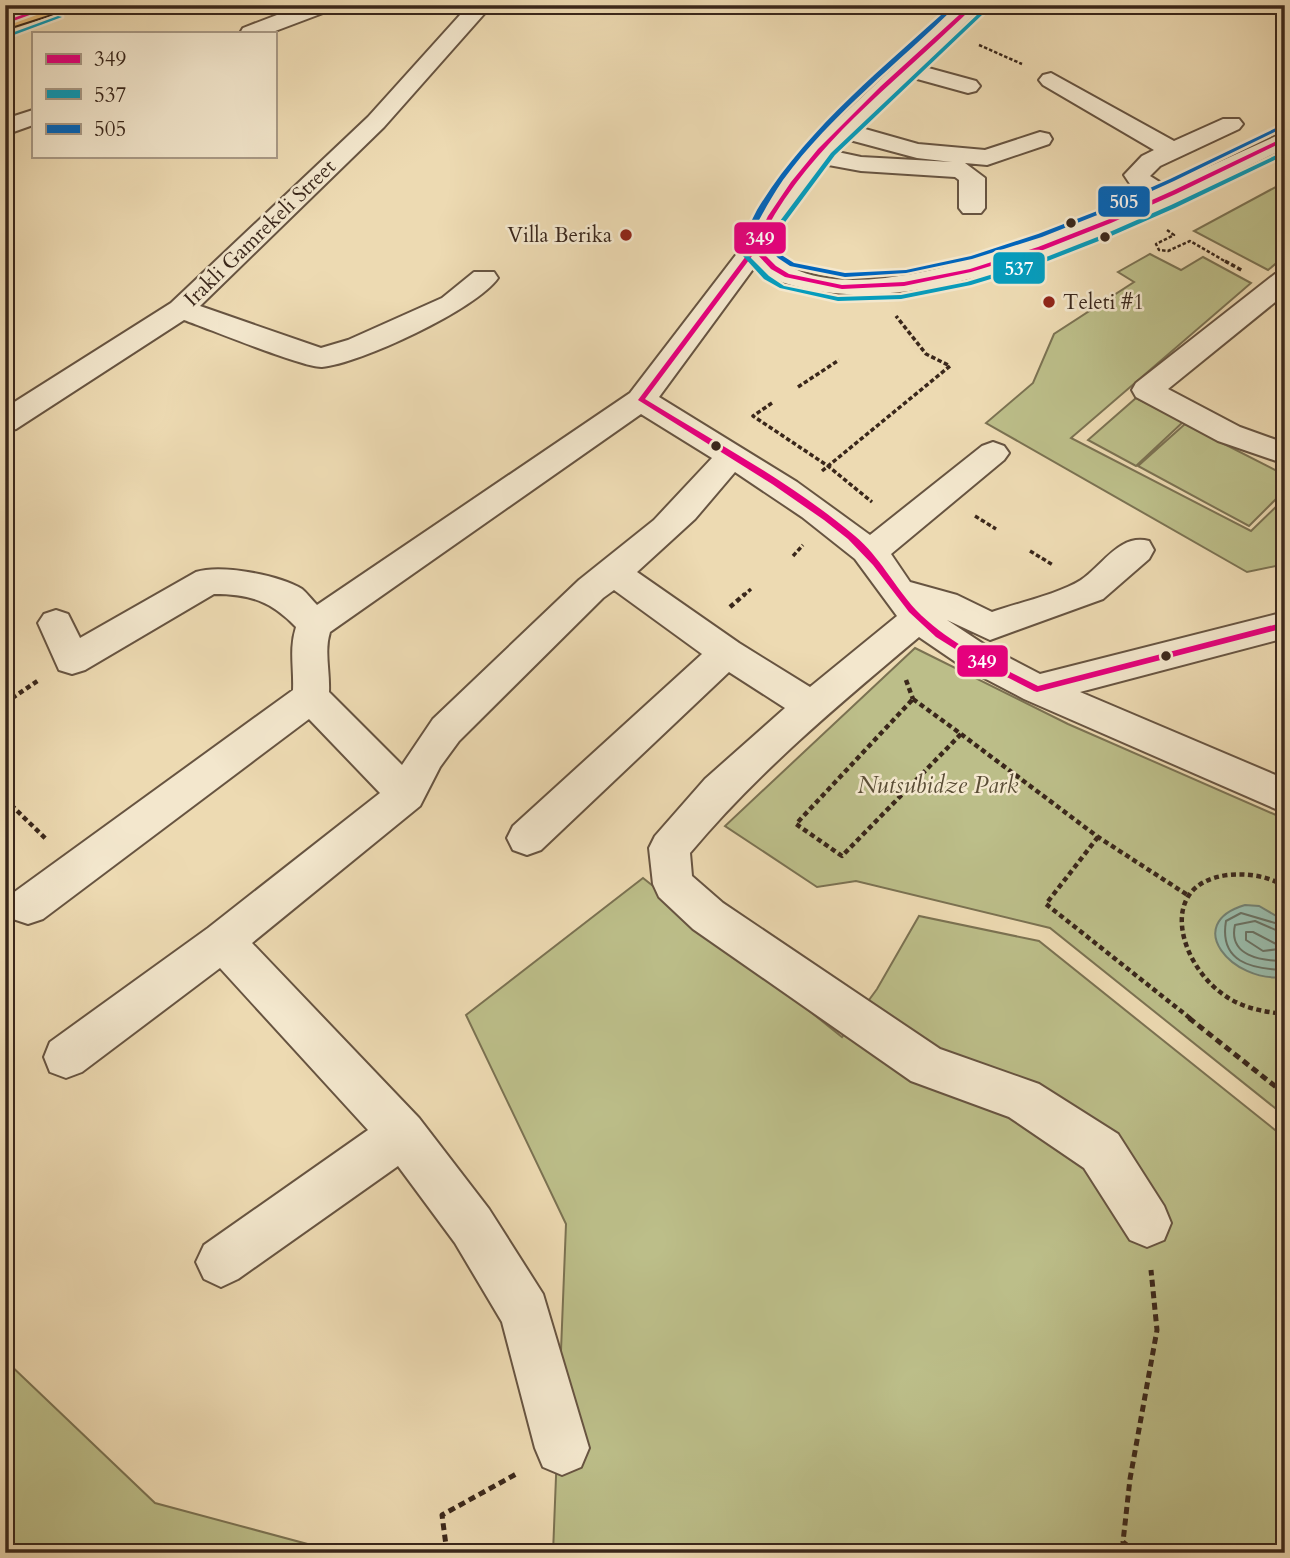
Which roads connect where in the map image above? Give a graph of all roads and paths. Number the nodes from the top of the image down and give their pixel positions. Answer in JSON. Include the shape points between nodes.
{"nodes":[{"id":1,"x":56,"y":5,"type":"edge"},
{"id":2,"x":323,"y":5,"type":"edge"},
{"id":3,"x":481,"y":5,"type":"edge"},
{"id":4,"x":973,"y":5,"type":"edge"},
{"id":5,"x":5,"y":23,"type":"edge"},
{"id":6,"x":254,"y":32,"type":"edge"},
{"id":7,"x":974,"y":43,"type":"dead end"},
{"id":8,"x":1017,"y":61,"type":"dead end"},
{"id":9,"x":905,"y":69,"type":"junction"},
{"id":10,"x":1051,"y":80,"type":"dead end"},
{"id":11,"x":968,"y":86,"type":"dead end"},
{"id":12,"x":32,"y":117,"type":"edge"},
{"id":13,"x":1231,"y":124,"type":"dead end"},
{"id":14,"x":5,"y":128,"type":"edge"},
{"id":15,"x":841,"y":130,"type":"junction"},
{"id":16,"x":1040,"y":139,"type":"dead end"},
{"id":17,"x":1285,"y":139,"type":"edge"},
{"id":18,"x":1173,"y":151,"type":"junction"},
{"id":19,"x":817,"y":155,"type":"junction"},
{"id":20,"x":1164,"y":196,"type":"junction"},
{"id":21,"x":972,"y":208,"type":"dead end"},
{"id":22,"x":1136,"y":210,"type":"junction"},
{"id":23,"x":755,"y":248,"type":"junction"},
{"id":24,"x":484,"y":278,"type":"dead end"},
{"id":25,"x":1280,"y":284,"type":"edge"},
{"id":26,"x":875,"y":289,"type":"junction"},
{"id":27,"x":181,"y":309,"type":"junction"},
{"id":28,"x":839,"y":360,"type":"dead end"},
{"id":29,"x":798,"y":387,"type":"dead end"},
{"id":30,"x":641,"y":400,"type":"junction"},
{"id":31,"x":772,"y":403,"type":"dead end"},
{"id":32,"x":5,"y":422,"type":"edge"},
{"id":33,"x":993,"y":453,"type":"dead end"},
{"id":34,"x":1285,"y":454,"type":"edge"},
{"id":35,"x":730,"y":457,"type":"junction"},
{"id":36,"x":828,"y":466,"type":"junction"},
{"id":37,"x":793,"y":497,"type":"junction"},
{"id":38,"x":880,"y":509,"type":"dead end"},
{"id":39,"x":1137,"y":550,"type":"dead end"},
{"id":40,"x":870,"y":553,"type":"junction"},
{"id":41,"x":614,"y":573,"type":"junction"},
{"id":42,"x":907,"y":604,"type":"junction"},
{"id":43,"x":56,"y":623,"type":"dead end"},
{"id":44,"x":315,"y":624,"type":"junction"},
{"id":45,"x":1279,"y":633,"type":"edge"},
{"id":46,"x":726,"y":653,"type":"junction"},
{"id":47,"x":1037,"y":689,"type":"junction"},
{"id":48,"x":13,"y":696,"type":"dead end"},
{"id":49,"x":311,"y":697,"type":"junction"},
{"id":50,"x":5,"y":703,"type":"edge"},
{"id":51,"x":812,"y":706,"type":"junction"},
{"id":52,"x":962,"y":733,"type":"junction"},
{"id":53,"x":406,"y":795,"type":"junction"},
{"id":54,"x":1285,"y":797,"type":"edge"},
{"id":55,"x":5,"y":799,"type":"edge"},
{"id":56,"x":1098,"y":837,"type":"junction"},
{"id":57,"x":527,"y":838,"type":"dead end"},
{"id":58,"x":77,"y":869,"type":"junction"},
{"id":59,"x":1285,"y":886,"type":"edge"},
{"id":60,"x":1189,"y":895,"type":"junction"},
{"id":61,"x":28,"y":906,"type":"dead end"},
{"id":62,"x":223,"y":941,"type":"junction"},
{"id":63,"x":1285,"y":1014,"type":"edge"},
{"id":64,"x":66,"y":1057,"type":"dead end"},
{"id":65,"x":1285,"y":1094,"type":"edge"},
{"id":66,"x":402,"y":1134,"type":"junction"},
{"id":67,"x":1147,"y":1223,"type":"joint"},
{"id":68,"x":221,"y":1262,"type":"dead end"},
{"id":69,"x":562,"y":1448,"type":"joint"},
{"id":70,"x":447,"y":1553,"type":"edge"},
{"id":71,"x":1136,"y":1553,"type":"edge"}],
"edges":[{"from":1,"to":5,"type":"main road"},
{"from":2,"to":6,"type":"street"},
{"from":3,"to":27,"type":"street","name":"Irakli Gamrekeli Street","via":[[376,122]]},
{"from":4,"to":9,"type":"street"},
{"from":7,"to":8,"type":"path"},
{"from":9,"to":11,"type":"street"},
{"from":9,"to":15,"type":"street"},
{"from":10,"to":18,"type":"street"},
{"from":12,"to":14,"type":"street"},
{"from":13,"to":18,"type":"street"},
{"from":15,"to":16,"type":"street","via":[[917,151],[987,158]]},
{"from":15,"to":19,"type":"street"},
{"from":17,"to":20,"type":"street"},
{"from":18,"to":20,"type":"street","via":[[1151,161],[1137,175]]},
{"from":19,"to":21,"type":"street","via":[[861,164],[962,170],[972,178]]},
{"from":19,"to":23,"type":"street","via":[[762,227]]},
{"from":20,"to":22,"type":"street"},
{"from":22,"to":25,"type":"path","via":[[1174,235],[1156,244],[1159,250],[1190,241]]},
{"from":22,"to":26,"type":"street","via":[[998,260]]},
{"from":23,"to":26,"type":"street","via":[[785,275],[809,283]]},
{"from":23,"to":30,"type":"street"},
{"from":24,"to":27,"type":"street","via":[[452,304],[320,358]]},
{"from":25,"to":34,"type":"street","via":[[1147,390],[1229,434]]},
{"from":26,"to":36,"type":"path","via":[[926,354],[950,366]]},
{"from":27,"to":32,"type":"street","name":"Irakli Gamrekeli Street"},
{"from":28,"to":29,"type":"path"},
{"from":30,"to":35,"type":"street"},
{"from":30,"to":44,"type":"street"},
{"from":31,"to":36,"type":"path","via":[[752,416]]},
{"from":33,"to":40,"type":"street"},
{"from":35,"to":37,"type":"street"},
{"from":35,"to":41,"type":"street","via":[[705,490]]},
{"from":36,"to":37,"type":"path"},
{"from":36,"to":38,"type":"path"},
{"from":37,"to":40,"type":"street"},
{"from":39,"to":42,"type":"street","via":[[1091,590],[990,626],[945,604]]},
{"from":40,"to":42,"type":"street"},
{"from":41,"to":46,"type":"street"},
{"from":41,"to":53,"type":"street","via":[[446,730]]},
{"from":42,"to":47,"type":"street","via":[[961,650]]},
{"from":42,"to":51,"type":"street"},
{"from":43,"to":44,"type":"street","via":[[72,660],[208,581],[236,581],[289,598]]},
{"from":44,"to":49,"type":"street","via":[[307,647],[312,662]]},
{"from":45,"to":47,"type":"street"},
{"from":46,"to":51,"type":"street"},
{"from":46,"to":57,"type":"street"},
{"from":47,"to":54,"type":"street"},
{"from":48,"to":50,"type":"path"},
{"from":49,"to":53,"type":"street"},
{"from":49,"to":58,"type":"street"},
{"from":51,"to":67,"type":"street","via":[[719,790],[669,848],[673,884],[708,916],[927,1066],[1023,1100],[1101,1151]]},
{"from":52,"to":52,"type":"path","via":[[914,699],[796,824],[842,856]]},
{"from":52,"to":56,"type":"path"},
{"from":53,"to":62,"type":"street"},
{"from":55,"to":58,"type":"path"},
{"from":56,"to":60,"type":"path"},
{"from":56,"to":65,"type":"path","via":[[1046,904]]},
{"from":58,"to":61,"type":"street"},
{"from":59,"to":60,"type":"path","via":[[1254,874],[1228,873],[1205,881]]},
{"from":60,"to":63,"type":"path","via":[[1180,928],[1187,954],[1203,978],[1222,995],[1254,1011]]},
{"from":62,"to":64,"type":"street"},
{"from":62,"to":66,"type":"street"},
{"from":66,"to":68,"type":"street"},
{"from":66,"to":69,"type":"street","via":[[472,1226],[526,1312]]},
{"from":67,"to":71,"type":"path","via":[[1157,1330],[1123,1542]]},
{"from":69,"to":70,"type":"path","via":[[442,1515]]}]}
